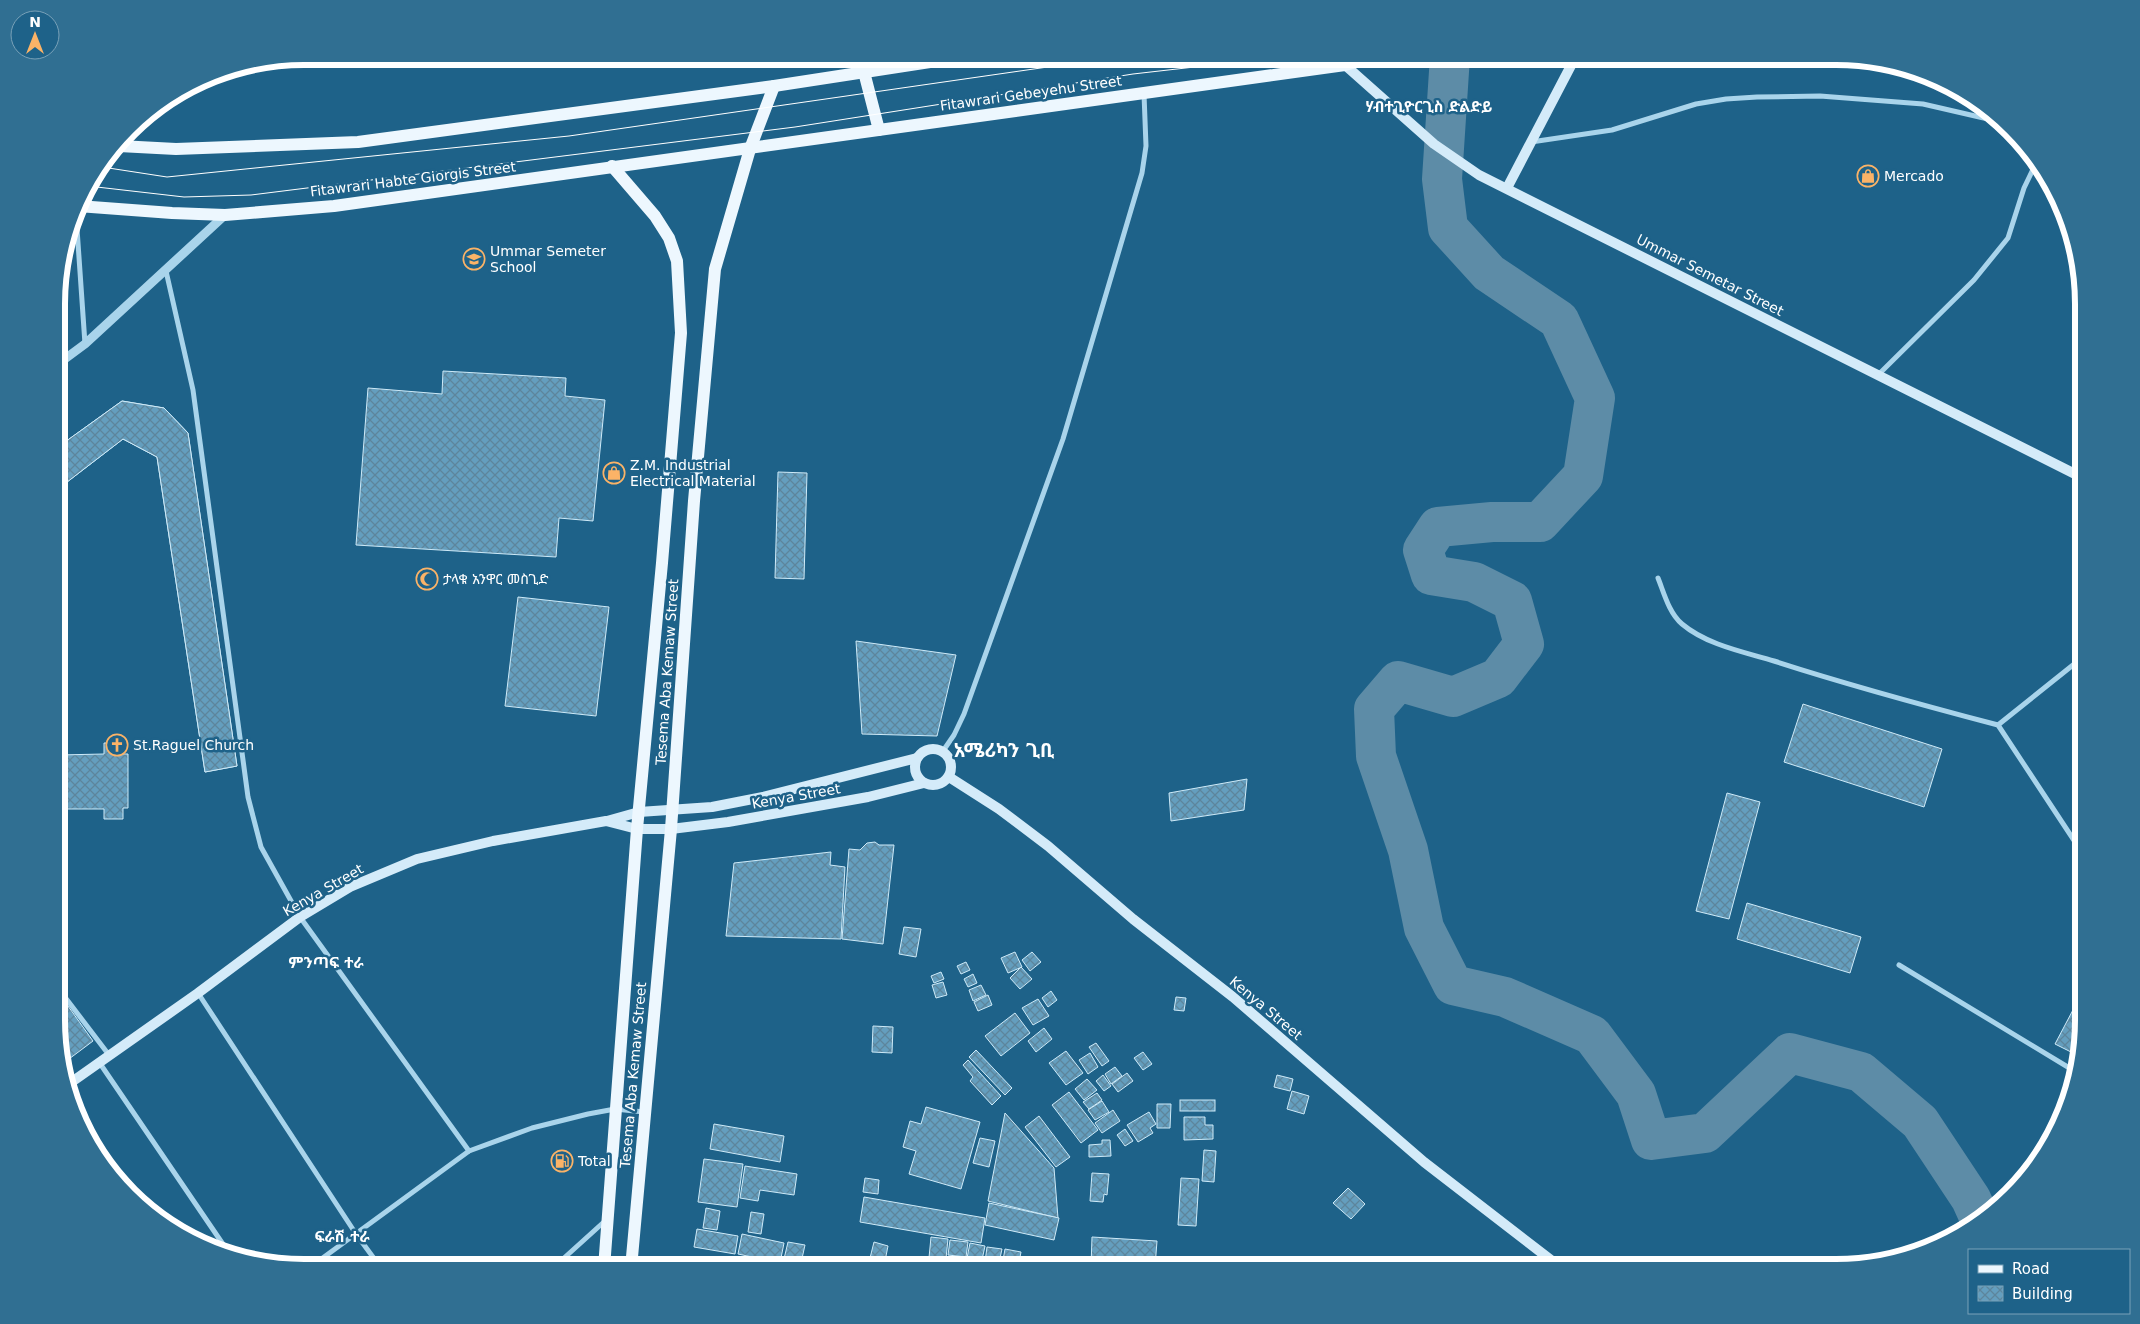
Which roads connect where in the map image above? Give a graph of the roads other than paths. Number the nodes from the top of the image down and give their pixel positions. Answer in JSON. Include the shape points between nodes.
{"nodes":[{"id":1,"x":910,"y":65,"type":"edge"},
{"id":2,"x":1312,"y":65,"type":"edge"},
{"id":3,"x":1348,"y":65,"type":"edge"},
{"id":4,"x":1571,"y":65,"type":"edge"},
{"id":5,"x":864,"y":72,"type":"junction"},
{"id":6,"x":774,"y":86,"type":"junction"},
{"id":7,"x":1144,"y":92,"type":"junction"},
{"id":8,"x":1988,"y":119,"type":"edge"},
{"id":9,"x":880,"y":130,"type":"junction"},
{"id":10,"x":1531,"y":142,"type":"junction"},
{"id":11,"x":124,"y":146,"type":"edge"},
{"id":12,"x":750,"y":149,"type":"junction"},
{"id":13,"x":612,"y":166,"type":"junction"},
{"id":14,"x":2033,"y":169,"type":"edge"},
{"id":15,"x":1507,"y":188,"type":"junction"},
{"id":16,"x":86,"y":207,"type":"edge"},
{"id":17,"x":226,"y":214,"type":"junction"},
{"id":18,"x":77,"y":230,"type":"edge"},
{"id":19,"x":166,"y":271,"type":"junction"},
{"id":20,"x":85,"y":344,"type":"junction"},
{"id":21,"x":65,"y":359,"type":"edge"},
{"id":22,"x":1878,"y":375,"type":"junction"},
{"id":23,"x":2075,"y":474,"type":"edge"},
{"id":24,"x":1658,"y":578,"type":"dead end"},
{"id":25,"x":2075,"y":663,"type":"edge"},
{"id":26,"x":1998,"y":725,"type":"junction"},
{"id":27,"x":943,"y":752,"type":"junction"},
{"id":28,"x":917,"y":758,"type":"junction"},
{"id":29,"x":949,"y":777,"type":"junction"},
{"id":30,"x":924,"y":783,"type":"junction"},
{"id":31,"x":673,"y":810,"type":"junction"},
{"id":32,"x":638,"y":812,"type":"junction"},
{"id":33,"x":606,"y":822,"type":"junction"},
{"id":34,"x":637,"y":829,"type":"junction"},
{"id":35,"x":672,"y":829,"type":"junction"},
{"id":36,"x":2075,"y":842,"type":"edge"},
{"id":37,"x":300,"y":917,"type":"junction"},
{"id":38,"x":1899,"y":965,"type":"dead end"},
{"id":39,"x":198,"y":993,"type":"junction"},
{"id":40,"x":65,"y":997,"type":"edge"},
{"id":41,"x":108,"y":1055,"type":"junction"},
{"id":42,"x":99,"y":1062,"type":"junction"},
{"id":43,"x":2070,"y":1068,"type":"edge"},
{"id":44,"x":73,"y":1081,"type":"edge"},
{"id":45,"x":615,"y":1109,"type":"junction"},
{"id":46,"x":646,"y":1112,"type":"junction"},
{"id":47,"x":469,"y":1151,"type":"junction"},
{"id":48,"x":608,"y":1219,"type":"junction"},
{"id":49,"x":356,"y":1234,"type":"junction"},
{"id":50,"x":223,"y":1245,"type":"edge"},
{"id":51,"x":321,"y":1259,"type":"edge"},
{"id":52,"x":374,"y":1259,"type":"edge"},
{"id":53,"x":563,"y":1259,"type":"edge"},
{"id":54,"x":605,"y":1259,"type":"edge"},
{"id":55,"x":632,"y":1259,"type":"edge"},
{"id":56,"x":1550,"y":1259,"type":"edge"}],
"edges":[{"from":1,"to":5,"type":"main road"},
{"from":2,"to":7,"type":"main road","name":"Fitawrari Gebeyehu Street"},
{"from":3,"to":15,"type":"main road","name":"Ummar Semetar Street","via":[[1434,144],[1480,176]]},
{"from":4,"to":10,"type":"main road"},
{"from":5,"to":6,"type":"main road"},
{"from":5,"to":9,"type":"main road"},
{"from":6,"to":11,"type":"main road","via":[[358,142],[176,149]]},
{"from":6,"to":12,"type":"main road","name":"Tesema Aba Kemaw Street"},
{"from":7,"to":9,"type":"main road","name":"Fitawrari Gebeyehu Street"},
{"from":7,"to":27,"type":"street","via":[[1146,146],[1142,173],[1063,439],[964,714]]},
{"from":8,"to":10,"type":"street","via":[[1915,103],[1820,96],[1757,96],[1696,104],[1612,130]]},
{"from":9,"to":12,"type":"main road","name":"Fitawrari Gebeyehu Street"},
{"from":10,"to":15,"type":"main road"},
{"from":12,"to":13,"type":"main road","name":"Fitawrari Habte Giorgis Street"},
{"from":12,"to":31,"type":"main road","name":"Tesema Aba Kemaw Street","via":[[715,269],[694,500]]},
{"from":13,"to":17,"type":"main road","name":"Fitawrari Habte Giorgis Street","via":[[334,206]]},
{"from":13,"to":32,"type":"main road","name":"Tesema Aba Kemaw Street","via":[[655,216],[669,238],[677,261],[681,333]]},
{"from":14,"to":22,"type":"street","via":[[2008,238],[1974,280]]},
{"from":15,"to":22,"type":"main road","name":"Ummar Semetar Street"},
{"from":16,"to":17,"type":"main road","name":"Fitawrari Habte Giorgis Street","via":[[172,214]]},
{"from":17,"to":19,"type":"street"},
{"from":18,"to":20,"type":"street"},
{"from":19,"to":20,"type":"street"},
{"from":19,"to":37,"type":"street","via":[[193,390],[248,797],[261,847]]},
{"from":20,"to":21,"type":"street"},
{"from":22,"to":23,"type":"main road","name":"Ummar Semetar Street"},
{"from":24,"to":26,"type":"street","via":[[1672,613],[1692,632],[1729,647],[1889,697]]},
{"from":25,"to":26,"type":"street"},
{"from":26,"to":36,"type":"street"},
{"from":27,"to":28,"type":"main road","via":[[929,750]]},
{"from":27,"to":29,"type":"main road","via":[[951,763]]},
{"from":28,"to":30,"type":"main road","via":[[915,772]]},
{"from":28,"to":31,"type":"main road","via":[[788,792]]},
{"from":29,"to":30,"type":"main road","via":[[938,785]]},
{"from":29,"to":56,"type":"main road","name":"Kenya Street","via":[[1048,846],[1133,919],[1233,997],[1424,1162]]},
{"from":30,"to":35,"type":"main road","name":"Kenya Street","via":[[814,807]]},
{"from":31,"to":32,"type":"main road"},
{"from":31,"to":35,"type":"main road","name":"Tesema Aba Kemaw Street"},
{"from":32,"to":33,"type":"main road"},
{"from":32,"to":34,"type":"main road","name":"Tesema Aba Kemaw Street"},
{"from":33,"to":34,"type":"main road","name":"Kenya Street"},
{"from":33,"to":37,"type":"main road","name":"Kenya Street","via":[[494,841],[417,859],[350,887]]},
{"from":34,"to":35,"type":"main road","name":"Kenya Street"},
{"from":34,"to":45,"type":"main road","name":"Tesema Aba Kemaw Street"},
{"from":35,"to":46,"type":"main road","name":"Tesema Aba Kemaw Street"},
{"from":37,"to":39,"type":"main road","name":"Kenya Street"},
{"from":37,"to":47,"type":"street"},
{"from":38,"to":43,"type":"street"},
{"from":39,"to":41,"type":"main road","name":"Kenya Street"},
{"from":39,"to":49,"type":"street"},
{"from":40,"to":41,"type":"street"},
{"from":41,"to":42,"type":"main road","name":"Kenya Street"},
{"from":42,"to":44,"type":"main road","name":"Kenya Street"},
{"from":42,"to":50,"type":"street"},
{"from":45,"to":46,"type":"street"},
{"from":45,"to":47,"type":"street","via":[[532,1128]]},
{"from":45,"to":48,"type":"main road","name":"Tesema Aba Kemaw Street"},
{"from":46,"to":55,"type":"main road","name":"Tesema Aba Kemaw Street"},
{"from":47,"to":49,"type":"street"},
{"from":48,"to":53,"type":"street"},
{"from":48,"to":54,"type":"main road","name":"Tesema Aba Kemaw Street"},
{"from":49,"to":51,"type":"street"},
{"from":49,"to":52,"type":"street"}]}
